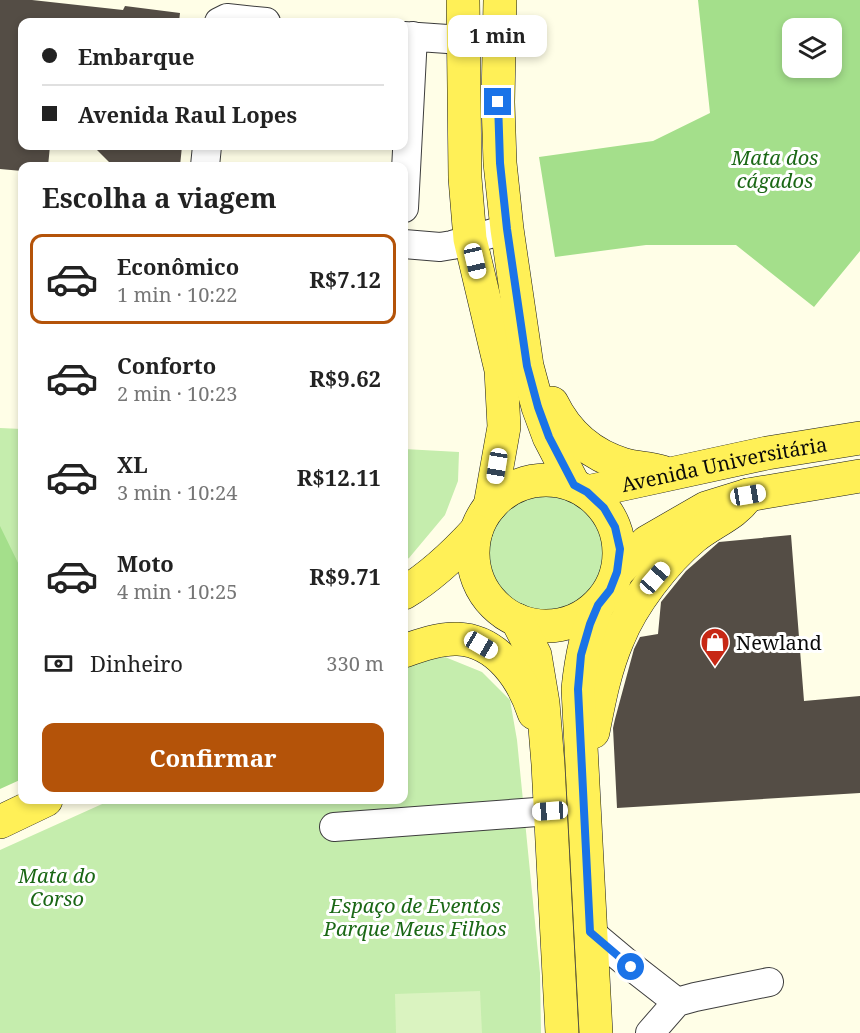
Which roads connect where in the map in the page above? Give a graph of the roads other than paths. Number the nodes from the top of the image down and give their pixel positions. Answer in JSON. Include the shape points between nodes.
{"nodes":[{"id":1,"x":463,"y":0,"type":"edge"},
{"id":2,"x":500,"y":0,"type":"edge"},
{"id":3,"x":408,"y":36,"type":"edge"},
{"id":4,"x":462,"y":40,"type":"junction"},
{"id":5,"x":507,"y":229,"type":"junction"},
{"id":6,"x":470,"y":238,"type":"junction"},
{"id":7,"x":408,"y":244,"type":"edge"},
{"id":8,"x":522,"y":325,"type":"junction"},
{"id":9,"x":860,"y":438,"type":"edge"},
{"id":10,"x":670,"y":474,"type":"junction"},
{"id":11,"x":860,"y":476,"type":"edge"},
{"id":12,"x":581,"y":489,"type":"junction"},
{"id":13,"x":748,"y":495,"type":"junction"},
{"id":14,"x":483,"y":518,"type":"junction"},
{"id":15,"x":617,"y":572,"type":"junction"},
{"id":16,"x":408,"y":590,"type":"edge"},
{"id":17,"x":598,"y":605,"type":"junction"},
{"id":18,"x":511,"y":617,"type":"junction"},
{"id":19,"x":408,"y":638,"type":"edge"},
{"id":20,"x":408,"y":650,"type":"edge"},
{"id":21,"x":549,"y":764,"type":"junction"},
{"id":22,"x":22,"y":804,"type":"edge"},
{"id":23,"x":550,"y":811,"type":"junction"},
{"id":24,"x":0,"y":822,"type":"edge"},
{"id":25,"x":334,"y":826,"type":"dead end"},
{"id":26,"x":584,"y":826,"type":"junction"},
{"id":27,"x":590,"y":932,"type":"junction"},
{"id":28,"x":769,"y":982,"type":"dead end"},
{"id":29,"x":677,"y":1002,"type":"junction"},
{"id":30,"x":562,"y":1033,"type":"edge"},
{"id":31,"x":596,"y":1033,"type":"edge"},
{"id":32,"x":650,"y":1033,"type":"edge"}],
"edges":[{"from":1,"to":4,"type":"main road"},
{"from":2,"to":5,"type":"main road","via":[[498,102]]},
{"from":3,"to":4,"type":"street"},
{"from":4,"to":6,"type":"main road"},
{"from":5,"to":6,"type":"street"},
{"from":5,"to":8,"type":"main road"},
{"from":6,"to":7,"type":"street","via":[[440,247]]},
{"from":6,"to":14,"type":"main road","via":[[501,370],[504,427]]},
{"from":8,"to":10,"type":"main road","via":[[550,401],[570,433],[604,457]]},
{"from":8,"to":12,"type":"main road","via":[[538,407],[549,437]]},
{"from":9,"to":10,"type":"main road","name":"Avenida Universitária"},
{"from":10,"to":12,"type":"main road","name":"Avenida Universitária"},
{"from":11,"to":13,"type":"main road","name":"Avenida Universitária"},
{"from":12,"to":14,"type":"main road","via":[[549,480],[524,483],[501,496]]},
{"from":12,"to":15,"type":"main road","via":[[604,508],[615,527],[620,549]]},
{"from":13,"to":15,"type":"main road","name":"Avenida Universitária","via":[[706,508],[684,520],[647,542]]},
{"from":13,"to":26,"type":"main road","via":[[736,509],[693,537],[671,560],[618,639],[601,690],[592,737]]},
{"from":14,"to":16,"type":"main road","via":[[450,559]]},
{"from":14,"to":18,"type":"main road","via":[[473,546],[479,582],[489,599]]},
{"from":15,"to":17,"type":"main road"},
{"from":17,"to":18,"type":"main road","via":[[583,616],[548,626]]},
{"from":17,"to":26,"type":"main road","via":[[581,655],[578,689]]},
{"from":18,"to":19,"type":"main road","via":[[462,619]]},
{"from":18,"to":21,"type":"main road","via":[[529,639],[537,664]]},
{"from":20,"to":21,"type":"main road","via":[[460,639],[497,655],[524,688]]},
{"from":21,"to":23,"type":"main road"},
{"from":22,"to":24,"type":"main road"},
{"from":23,"to":25,"type":"street"},
{"from":23,"to":30,"type":"main road"},
{"from":26,"to":27,"type":"main road"},
{"from":27,"to":29,"type":"street"},
{"from":27,"to":31,"type":"main road"},
{"from":28,"to":29,"type":"street"},
{"from":29,"to":32,"type":"street"}]}
